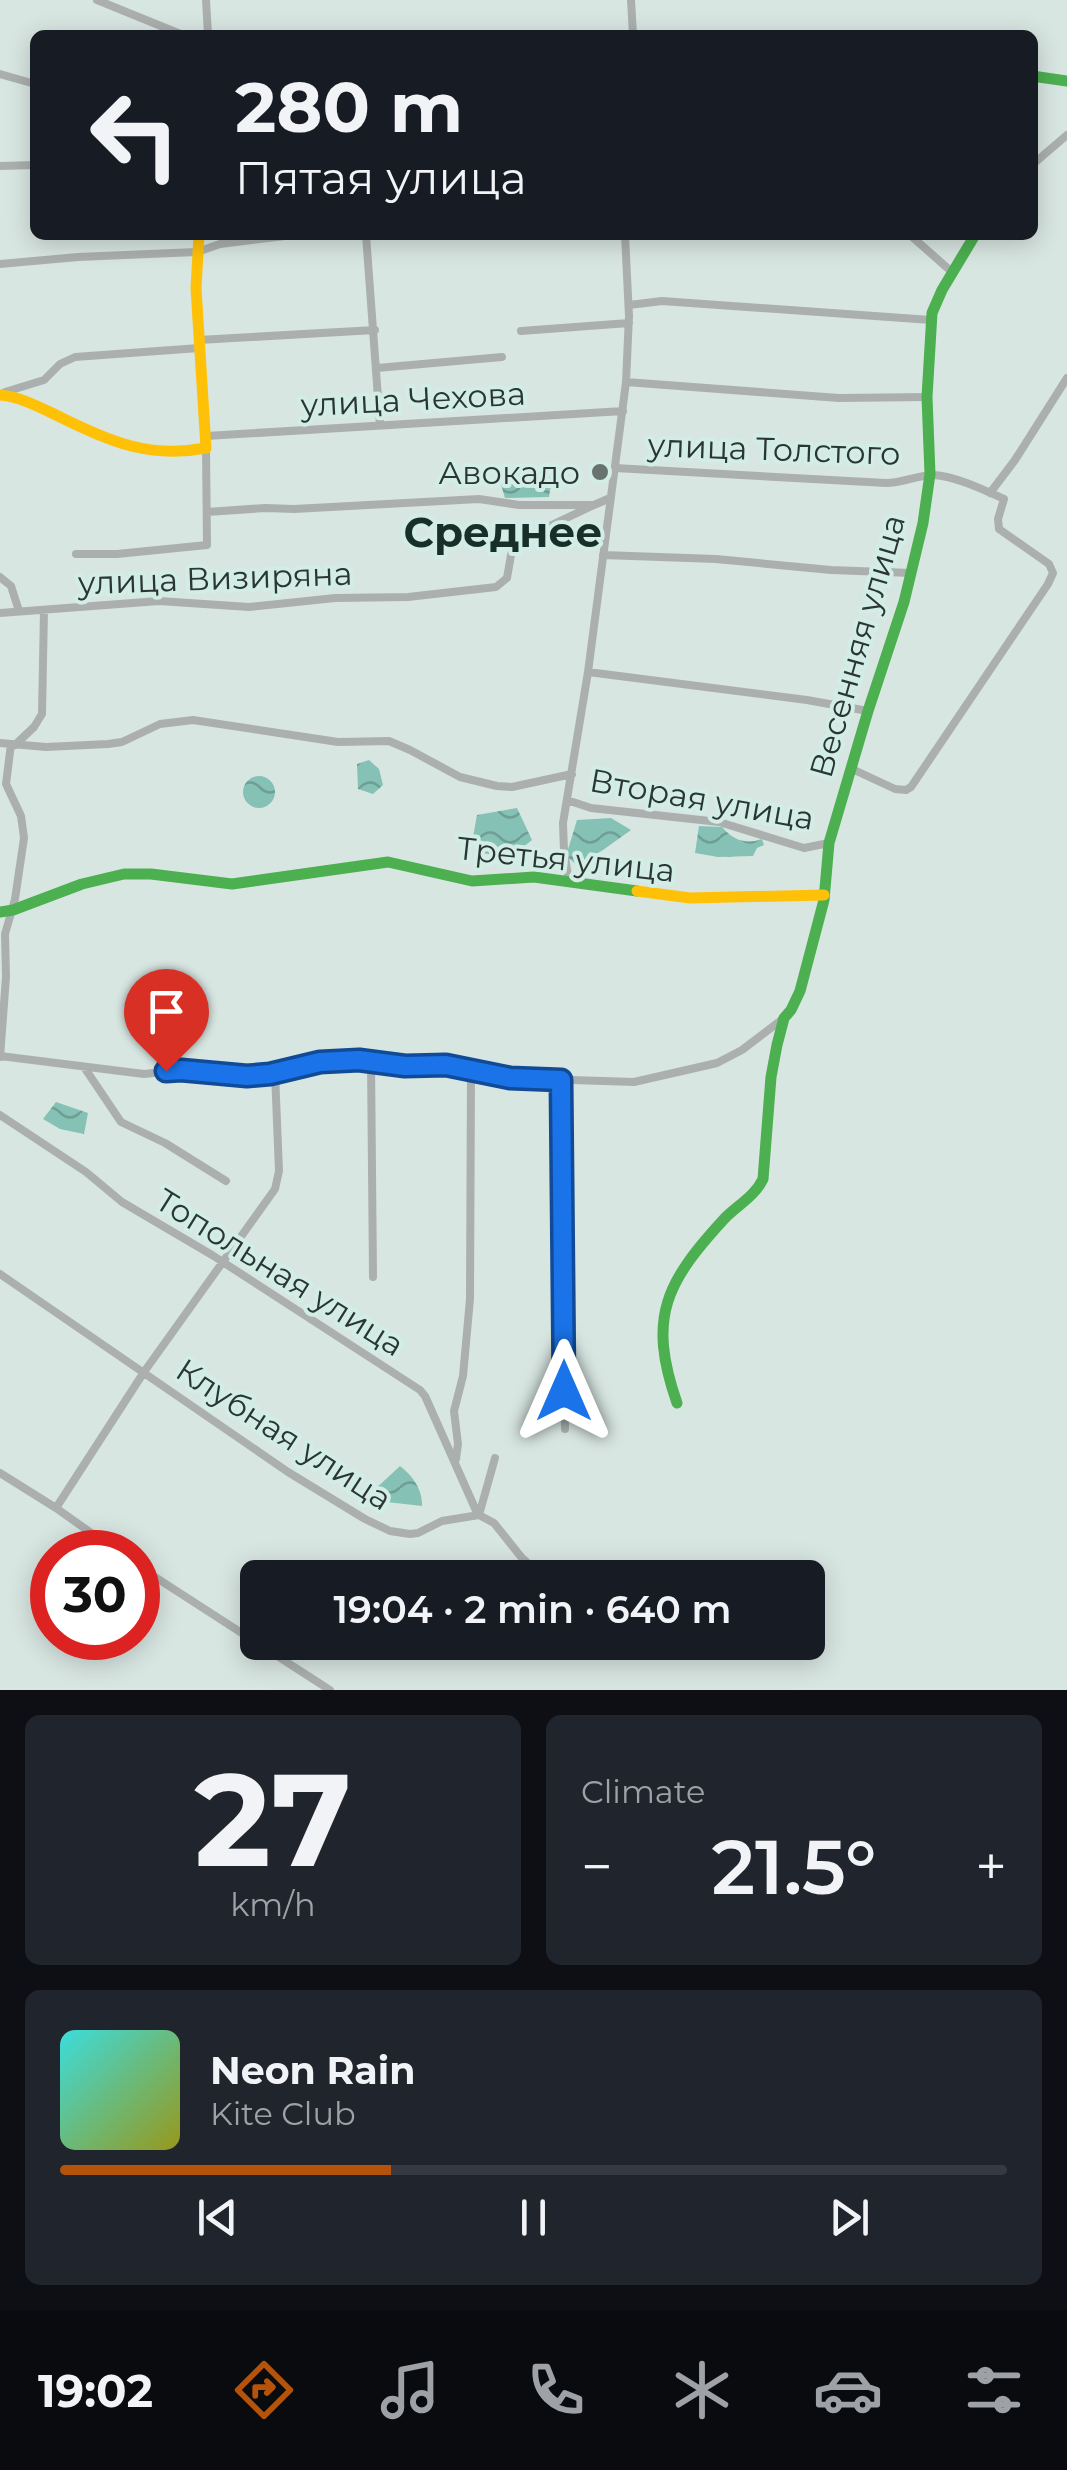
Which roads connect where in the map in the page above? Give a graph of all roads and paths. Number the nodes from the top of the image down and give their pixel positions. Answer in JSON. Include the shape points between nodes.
{"nodes":[{"id":1,"x":97,"y":0,"type":"edge"},
{"id":2,"x":206,"y":0,"type":"edge"},
{"id":3,"x":631,"y":0,"type":"edge"},
{"id":4,"x":171,"y":30,"type":"edge"},
{"id":5,"x":208,"y":30,"type":"edge"},
{"id":6,"x":633,"y":30,"type":"edge"},
{"id":7,"x":0,"y":74,"type":"edge"},
{"id":8,"x":1038,"y":77,"type":"edge"},
{"id":9,"x":1067,"y":80,"type":"edge"},
{"id":10,"x":30,"y":83,"type":"edge"},
{"id":11,"x":1067,"y":135,"type":"edge"},
{"id":12,"x":1038,"y":160,"type":"edge"},
{"id":13,"x":30,"y":165,"type":"edge"},
{"id":14,"x":0,"y":166,"type":"edge"},
{"id":15,"x":198,"y":240,"type":"edge"},
{"id":16,"x":253,"y":240,"type":"edge"},
{"id":17,"x":366,"y":240,"type":"edge"},
{"id":18,"x":625,"y":240,"type":"edge"},
{"id":19,"x":916,"y":240,"type":"edge"},
{"id":20,"x":972,"y":240,"type":"edge"},
{"id":21,"x":197,"y":252,"type":"junction"},
{"id":22,"x":0,"y":264,"type":"edge"},
{"id":23,"x":952,"y":272,"type":"junction"},
{"id":24,"x":629,"y":305,"type":"junction"},
{"id":25,"x":931,"y":320,"type":"junction"},
{"id":26,"x":629,"y":323,"type":"junction"},
{"id":27,"x":374,"y":330,"type":"junction"},
{"id":28,"x":521,"y":332,"type":"dead end"},
{"id":29,"x":199,"y":344,"type":"junction"},
{"id":30,"x":502,"y":357,"type":"dead end"},
{"id":31,"x":377,"y":368,"type":"junction"},
{"id":32,"x":1067,"y":378,"type":"edge"},
{"id":33,"x":626,"y":382,"type":"junction"},
{"id":34,"x":0,"y":395,"type":"edge"},
{"id":35,"x":927,"y":397,"type":"junction"},
{"id":36,"x":622,"y":411,"type":"junction"},
{"id":37,"x":380,"y":426,"type":"junction"},
{"id":38,"x":206,"y":442,"type":"junction"},
{"id":39,"x":615,"y":468,"type":"junction"},
{"id":40,"x":930,"y":474,"type":"junction"},
{"id":41,"x":990,"y":493,"type":"junction"},
{"id":42,"x":610,"y":498,"type":"junction"},
{"id":43,"x":594,"y":504,"type":"junction"},
{"id":44,"x":207,"y":512,"type":"junction"},
{"id":45,"x":76,"y":554,"type":"dead end"},
{"id":46,"x":603,"y":556,"type":"junction"},
{"id":47,"x":912,"y":574,"type":"junction"},
{"id":48,"x":0,"y":576,"type":"edge"},
{"id":49,"x":44,"y":610,"type":"junction"},
{"id":50,"x":19,"y":611,"type":"junction"},
{"id":51,"x":0,"y":614,"type":"edge"},
{"id":52,"x":588,"y":672,"type":"junction"},
{"id":53,"x":868,"y":711,"type":"junction"},
{"id":54,"x":0,"y":743,"type":"edge"},
{"id":55,"x":13,"y":744,"type":"junction"},
{"id":56,"x":850,"y":768,"type":"junction"},
{"id":57,"x":572,"y":774,"type":"junction"},
{"id":58,"x":0,"y":799,"type":"edge"},
{"id":59,"x":567,"y":800,"type":"junction"},
{"id":60,"x":15,"y":805,"type":"junction"},
{"id":61,"x":829,"y":843,"type":"junction"},
{"id":62,"x":569,"y":882,"type":"junction"},
{"id":63,"x":824,"y":896,"type":"junction"},
{"id":64,"x":6,"y":911,"type":"edge"},
{"id":65,"x":784,"y":1018,"type":"junction"},
{"id":66,"x":0,"y":1056,"type":"edge"},
{"id":67,"x":371,"y":1061,"type":"junction"},
{"id":68,"x":84,"y":1067,"type":"junction"},
{"id":69,"x":472,"y":1071,"type":"junction"},
{"id":70,"x":275,"y":1073,"type":"junction"},
{"id":71,"x":561,"y":1080,"type":"junction"},
{"id":72,"x":0,"y":1116,"type":"edge"},
{"id":73,"x":226,"y":1181,"type":"dead end"},
{"id":74,"x":222,"y":1262,"type":"junction"},
{"id":75,"x":0,"y":1274,"type":"edge"},
{"id":76,"x":373,"y":1277,"type":"dead end"},
{"id":77,"x":144,"y":1372,"type":"junction"},
{"id":78,"x":677,"y":1403,"type":"dead end"},
{"id":79,"x":564,"y":1429,"type":"dead end"},
{"id":80,"x":495,"y":1458,"type":"dead end"},
{"id":81,"x":456,"y":1463,"type":"junction"},
{"id":82,"x":0,"y":1472,"type":"edge"},
{"id":83,"x":56,"y":1508,"type":"junction"},
{"id":84,"x":478,"y":1515,"type":"junction"},
{"id":85,"x":87,"y":1530,"type":"edge"},
{"id":86,"x":524,"y":1560,"type":"edge"},
{"id":87,"x":160,"y":1580,"type":"edge"},
{"id":88,"x":330,"y":1690,"type":"edge"}],
"edges":[{"from":1,"to":4,"type":"street"},
{"from":2,"to":5,"type":"street"},
{"from":3,"to":6,"type":"street"},
{"from":7,"to":10,"type":"street"},
{"from":8,"to":9,"type":"street"},
{"from":11,"to":12,"type":"street"},
{"from":13,"to":14,"type":"street"},
{"from":15,"to":21,"type":"street"},
{"from":16,"to":21,"type":"street"},
{"from":17,"to":27,"type":"street"},
{"from":18,"to":24,"type":"street"},
{"from":19,"to":23,"type":"street"},
{"from":20,"to":23,"type":"street","name":"Весенняя улица"},
{"from":21,"to":22,"type":"street"},
{"from":21,"to":29,"type":"street"},
{"from":23,"to":25,"type":"street","name":"Весенняя улица"},
{"from":24,"to":25,"type":"street","via":[[652,301]]},
{"from":24,"to":26,"type":"street"},
{"from":25,"to":35,"type":"street","name":"Весенняя улица"},
{"from":26,"to":28,"type":"street"},
{"from":26,"to":33,"type":"street"},
{"from":27,"to":29,"type":"street"},
{"from":27,"to":31,"type":"street"},
{"from":29,"to":34,"type":"street","via":[[75,357],[44,380]]},
{"from":29,"to":38,"type":"street"},
{"from":30,"to":31,"type":"street"},
{"from":31,"to":37,"type":"street"},
{"from":32,"to":41,"type":"street"},
{"from":33,"to":35,"type":"street","via":[[840,398]]},
{"from":33,"to":36,"type":"street"},
{"from":34,"to":38,"type":"street","via":[[143,450],[179,454]]},
{"from":35,"to":40,"type":"street","name":"Весенняя улица"},
{"from":36,"to":37,"type":"street","name":"улица Чехова"},
{"from":36,"to":39,"type":"street"},
{"from":37,"to":38,"type":"street","name":"улица Чехова"},
{"from":38,"to":44,"type":"street"},
{"from":39,"to":40,"type":"street","name":"улица Толстого","via":[[886,483]]},
{"from":39,"to":42,"type":"street"},
{"from":40,"to":41,"type":"street"},
{"from":40,"to":47,"type":"street","name":"Весенняя улица"},
{"from":41,"to":56,"type":"street","via":[[1004,500],[999,529],[1049,564],[1048,584],[911,787],[894,789]]},
{"from":42,"to":43,"type":"street"},
{"from":42,"to":46,"type":"street"},
{"from":43,"to":44,"type":"street","via":[[479,499]]},
{"from":43,"to":49,"type":"street","name":"улица Визиряна","via":[[516,542],[506,578],[496,586],[249,607],[160,602]]},
{"from":44,"to":45,"type":"street","via":[[208,545]]},
{"from":46,"to":47,"type":"street"},
{"from":46,"to":52,"type":"street"},
{"from":47,"to":53,"type":"street","name":"Весенняя улица"},
{"from":48,"to":50,"type":"street","via":[[12,586]]},
{"from":49,"to":50,"type":"street","name":"улица Визиряна"},
{"from":49,"to":55,"type":"street","via":[[42,714]]},
{"from":50,"to":51,"type":"street","name":"улица Визиряна"},
{"from":52,"to":53,"type":"street"},
{"from":52,"to":57,"type":"street"},
{"from":53,"to":56,"type":"street","name":"Весенняя улица"},
{"from":54,"to":55,"type":"street"},
{"from":55,"to":57,"type":"street","via":[[108,744],[160,724],[193,720],[338,742],[389,741],[460,777],[497,786]]},
{"from":55,"to":60,"type":"street","via":[[6,784]]},
{"from":56,"to":61,"type":"street","name":"Весенняя улица"},
{"from":57,"to":59,"type":"street"},
{"from":58,"to":60,"type":"street"},
{"from":59,"to":61,"type":"street","name":"Вторая улица","via":[[719,822],[804,848]]},
{"from":59,"to":62,"type":"street","via":[[562,837]]},
{"from":60,"to":64,"type":"street","via":[[24,838]]},
{"from":61,"to":63,"type":"street","name":"Весенняя улица"},
{"from":62,"to":63,"type":"street","name":"Третья улица","via":[[690,898]]},
{"from":62,"to":64,"type":"street","name":"Третья улица","via":[[472,881],[388,862],[232,884],[122,874]]},
{"from":63,"to":65,"type":"street","via":[[800,991]]},
{"from":64,"to":66,"type":"street"},
{"from":65,"to":71,"type":"street","via":[[704,1068],[634,1082]]},
{"from":65,"to":78,"type":"street","via":[[761,1186],[685,1266],[664,1311],[668,1378]]},
{"from":66,"to":68,"type":"street"},
{"from":67,"to":69,"type":"street"},
{"from":67,"to":70,"type":"street","via":[[320,1062]]},
{"from":67,"to":76,"type":"street"},
{"from":68,"to":70,"type":"street","via":[[144,1074]]},
{"from":68,"to":73,"type":"street","via":[[121,1122]]},
{"from":69,"to":71,"type":"street"},
{"from":69,"to":81,"type":"street","via":[[470,1300],[453,1420]]},
{"from":70,"to":74,"type":"street","via":[[278,1180]]},
{"from":71,"to":79,"type":"street"},
{"from":72,"to":74,"type":"street","name":"Топольная улица"},
{"from":74,"to":77,"type":"street"},
{"from":74,"to":81,"type":"street","name":"Топольная улица","via":[[420,1390]]},
{"from":75,"to":77,"type":"street","name":"Клубная улица"},
{"from":77,"to":83,"type":"street"},
{"from":77,"to":84,"type":"street","name":"Клубная улица","via":[[288,1472],[390,1531],[418,1533]]},
{"from":80,"to":84,"type":"street"},
{"from":81,"to":84,"type":"street","name":"Топольная улица"},
{"from":82,"to":83,"type":"street"},
{"from":83,"to":85,"type":"street"},
{"from":84,"to":86,"type":"street","via":[[494,1522]]},
{"from":87,"to":88,"type":"street"}]}
